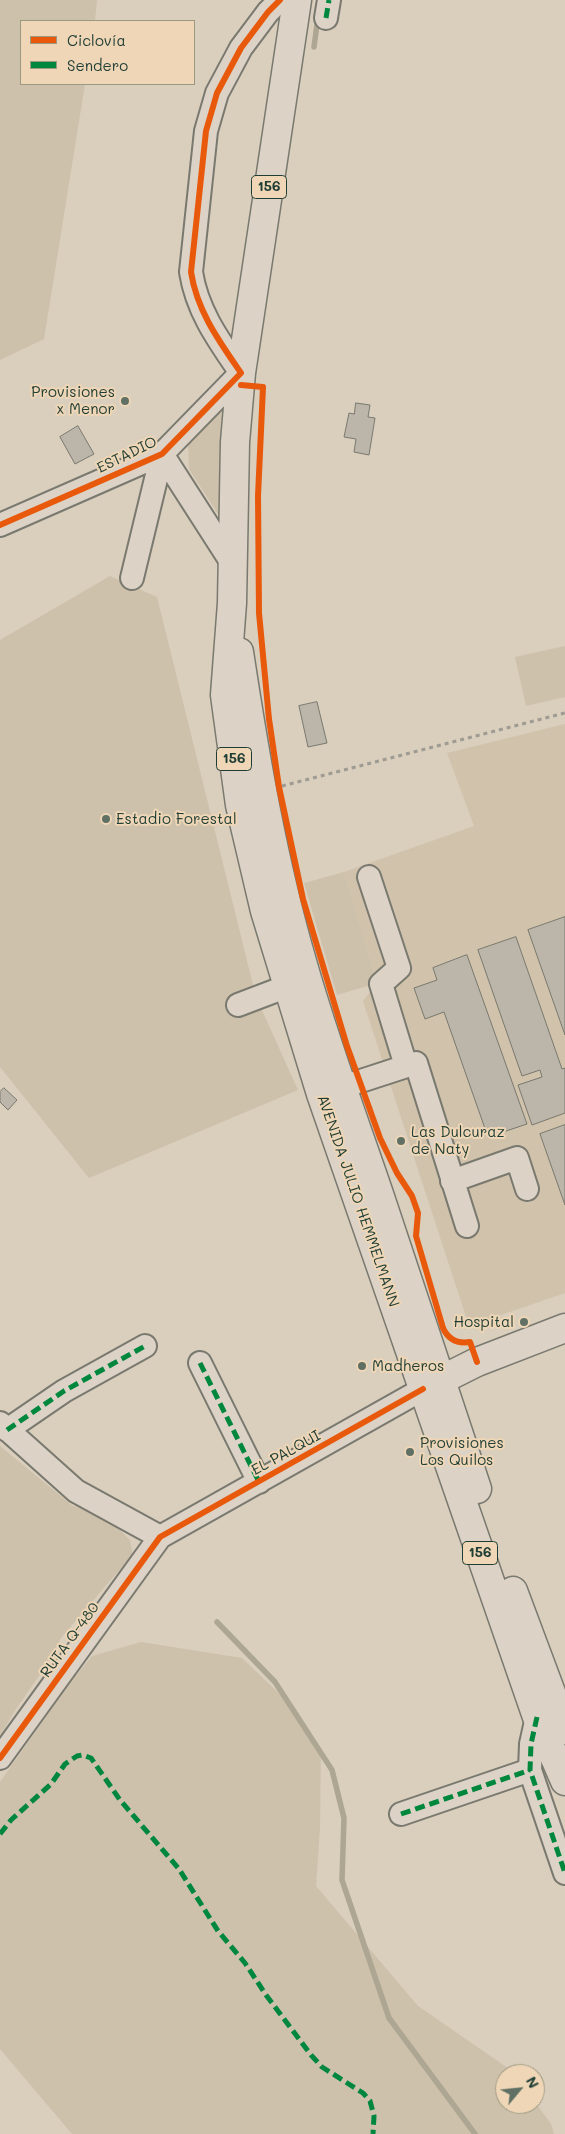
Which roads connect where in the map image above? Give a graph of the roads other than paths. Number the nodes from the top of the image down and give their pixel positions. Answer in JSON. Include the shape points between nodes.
{"nodes":[{"id":1,"x":280,"y":0,"type":"edge"},
{"id":2,"x":297,"y":0,"type":"edge"},
{"id":3,"x":241,"y":373,"type":"junction"},
{"id":4,"x":162,"y":454,"type":"junction"},
{"id":5,"x":0,"y":525,"type":"edge"},
{"id":6,"x":232,"y":563,"type":"junction"},
{"id":7,"x":132,"y":578,"type":"dead end"},
{"id":8,"x":232,"y":603,"type":"junction"},
{"id":9,"x":368,"y":877,"type":"dead end"},
{"id":10,"x":288,"y":986,"type":"junction"},
{"id":11,"x":238,"y":1005,"type":"dead end"},
{"id":12,"x":406,"y":1066,"type":"junction"},
{"id":13,"x":332,"y":1091,"type":"junction"},
{"id":14,"x":452,"y":1181,"type":"junction"},
{"id":15,"x":527,"y":1189,"type":"dead end"},
{"id":16,"x":467,"y":1226,"type":"dead end"},
{"id":17,"x":565,"y":1328,"type":"edge"},
{"id":18,"x":145,"y":1346,"type":"dead end"},
{"id":19,"x":200,"y":1363,"type":"dead end"},
{"id":20,"x":433,"y":1384,"type":"junction"},
{"id":21,"x":4,"y":1427,"type":"edge"},
{"id":22,"x":259,"y":1482,"type":"junction"},
{"id":23,"x":160,"y":1537,"type":"junction"},
{"id":24,"x":556,"y":1717,"type":"edge"},
{"id":25,"x":0,"y":1758,"type":"edge"},
{"id":26,"x":530,"y":1770,"type":"junction"},
{"id":27,"x":565,"y":1780,"type":"edge"},
{"id":28,"x":401,"y":1814,"type":"dead end"},
{"id":29,"x":565,"y":1873,"type":"edge"}],
"edges":[{"from":1,"to":3,"type":"street","via":[[241,48],[217,93],[206,131],[203,159],[192,272],[194,289],[212,331]]},
{"from":2,"to":3,"type":"main road","name":"AVENIDA JULIO HEMMELMANN","number":"156"},
{"from":3,"to":4,"type":"street","name":"ESTADIO"},
{"from":3,"to":6,"type":"main road","name":"AVENIDA JULIO HEMMELMANN","number":"156","via":[[235,442]]},
{"from":4,"to":5,"type":"street","name":"ESTADIO"},
{"from":4,"to":6,"type":"street","name":"ESTADIO"},
{"from":4,"to":7,"type":"street"},
{"from":6,"to":8,"type":"main road","name":"AVENIDA JULIO HEMMELMANN","number":"156"},
{"from":8,"to":10,"type":"main road","name":"AVENIDA JULIO HEMMELMANN","number":"156","via":[[225,695],[240,805],[265,912]]},
{"from":8,"to":13,"type":"main road","name":"AVENIDA JULIO HEMMELMANN","number":"156","via":[[276,864]]},
{"from":9,"to":12,"type":"street","via":[[399,968],[381,984]]},
{"from":10,"to":11,"type":"street"},
{"from":10,"to":13,"type":"main road","name":"AVENIDA JULIO HEMMELMANN","number":"156"},
{"from":12,"to":13,"type":"street"},
{"from":12,"to":14,"type":"street","via":[[416,1063]]},
{"from":13,"to":20,"type":"main road","name":"AVENIDA JULIO HEMMELMANN","number":"156"},
{"from":14,"to":15,"type":"street","via":[[516,1158]]},
{"from":14,"to":16,"type":"street"},
{"from":17,"to":20,"type":"main road","name":"EL PALQUI","via":[[477,1362]]},
{"from":18,"to":21,"type":"street"},
{"from":19,"to":22,"type":"street"},
{"from":20,"to":22,"type":"street","name":"EL PALQUI"},
{"from":20,"to":24,"type":"main road","name":"AVENIDA JULIO HEMMELMANN","number":"156","via":[[490,1531]]},
{"from":21,"to":23,"type":"street","via":[[76,1490]]},
{"from":22,"to":23,"type":"street","name":"EL PALQUI"},
{"from":23,"to":25,"type":"street","name":"RUTA Q-480"},
{"from":24,"to":26,"type":"street","via":[[530,1744]]},
{"from":24,"to":27,"type":"main road","name":"AVENIDA JULIO HEMMELMANN","number":"156"},
{"from":26,"to":28,"type":"street"},
{"from":26,"to":29,"type":"street"}]}
